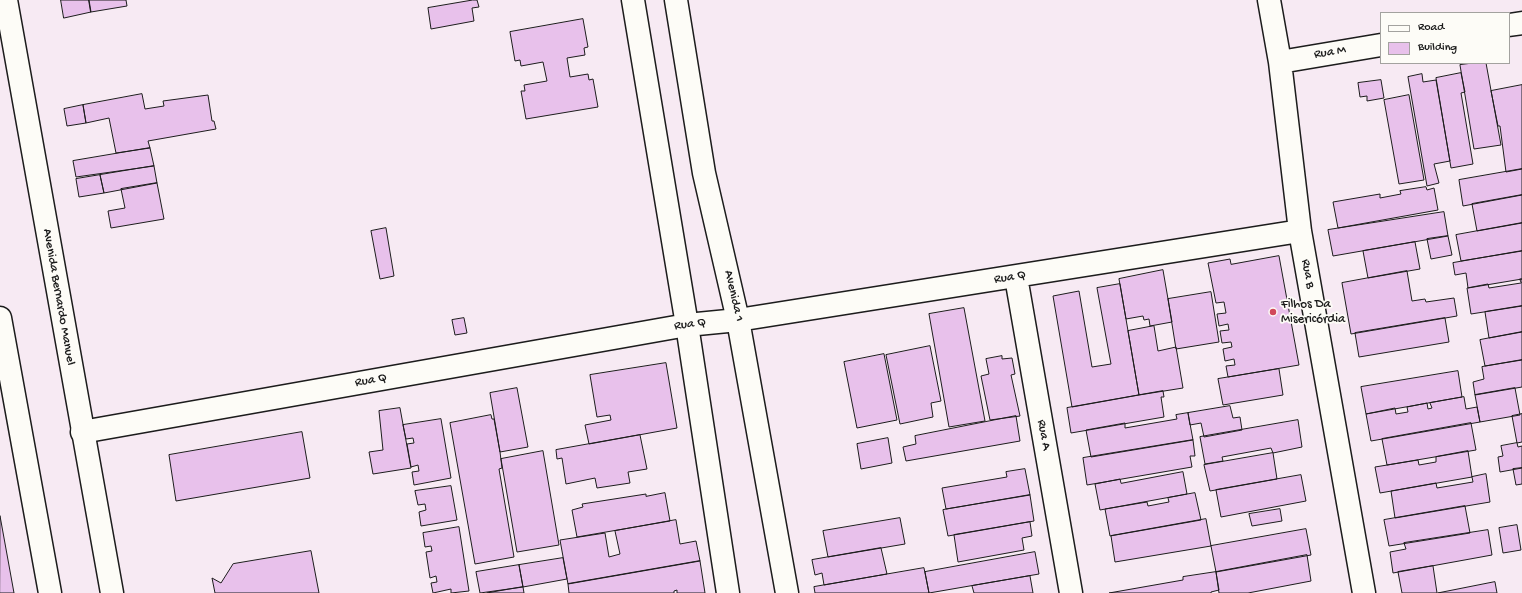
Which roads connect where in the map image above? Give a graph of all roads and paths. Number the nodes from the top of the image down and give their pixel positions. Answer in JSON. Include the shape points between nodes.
{"nodes":[{"id":1,"x":6,"y":0,"type":"edge"},
{"id":2,"x":633,"y":0,"type":"edge"},
{"id":3,"x":676,"y":0,"type":"edge"},
{"id":4,"x":1269,"y":0,"type":"edge"},
{"id":5,"x":1522,"y":23,"type":"edge"},
{"id":6,"x":1510,"y":25,"type":"edge"},
{"id":7,"x":1380,"y":45,"type":"edge"},
{"id":8,"x":1280,"y":62,"type":"junction"},
{"id":9,"x":1300,"y":231,"type":"junction"},
{"id":10,"x":1016,"y":277,"type":"junction"},
{"id":11,"x":0,"y":318,"type":"edge"},
{"id":12,"x":738,"y":320,"type":"junction"},
{"id":13,"x":687,"y":325,"type":"junction"},
{"id":14,"x":82,"y":432,"type":"junction"},
{"id":15,"x":50,"y":593,"type":"edge"},
{"id":16,"x":112,"y":593,"type":"edge"},
{"id":17,"x":728,"y":593,"type":"edge"},
{"id":18,"x":787,"y":593,"type":"edge"},
{"id":19,"x":1071,"y":593,"type":"edge"},
{"id":20,"x":1364,"y":593,"type":"edge"}],
"edges":[{"from":1,"to":14,"type":"street","name":"Avenida Bernardo Manuel"},
{"from":2,"to":13,"type":"street"},
{"from":3,"to":12,"type":"street","name":"Avenida 1","via":[[704,173]]},
{"from":4,"to":8,"type":"street","name":"Rua B"},
{"from":5,"to":6,"type":"street"},
{"from":7,"to":8,"type":"street","name":"Rua M"},
{"from":8,"to":9,"type":"street","name":"Rua B"},
{"from":9,"to":10,"type":"street","name":"Rua Q"},
{"from":9,"to":20,"type":"street","name":"Rua B"},
{"from":10,"to":12,"type":"street","name":"Rua Q"},
{"from":10,"to":19,"type":"street","name":"Rua A"},
{"from":11,"to":15,"type":"street"},
{"from":12,"to":13,"type":"street","name":"Rua Q"},
{"from":12,"to":18,"type":"street","name":"Avenida 1"},
{"from":13,"to":14,"type":"street","name":"Rua Q"},
{"from":13,"to":17,"type":"street"},
{"from":14,"to":16,"type":"street","name":"Avenida Bernardo Manuel"}]}
